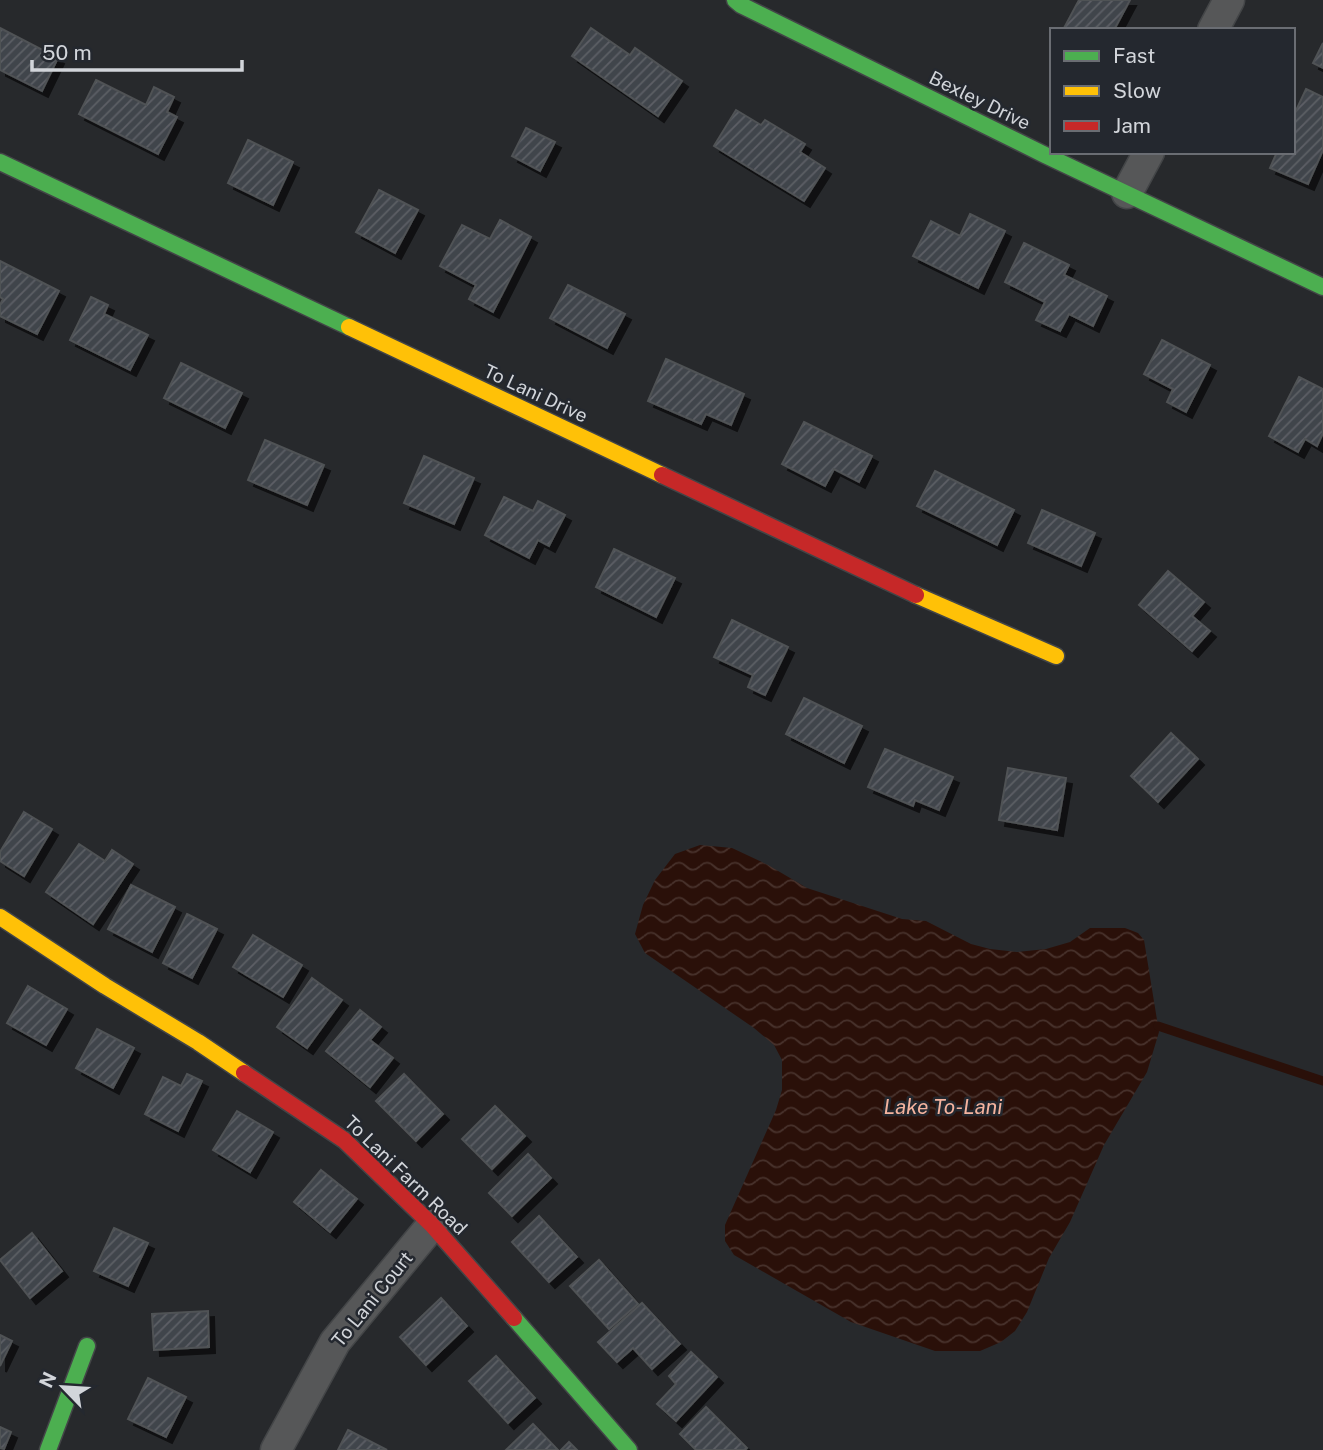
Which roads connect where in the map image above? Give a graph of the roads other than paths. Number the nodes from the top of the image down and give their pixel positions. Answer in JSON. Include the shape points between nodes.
{"nodes":[{"id":1,"x":735,"y":0,"type":"edge"},
{"id":2,"x":1229,"y":0,"type":"edge"},
{"id":3,"x":1214,"y":28,"type":"edge"},
{"id":4,"x":1148,"y":154,"type":"edge"},
{"id":5,"x":0,"y":162,"type":"edge"},
{"id":6,"x":1127,"y":193,"type":"junction"},
{"id":7,"x":1323,"y":288,"type":"edge"},
{"id":8,"x":1056,"y":656,"type":"dead end"},
{"id":9,"x":0,"y":917,"type":"edge"},
{"id":10,"x":432,"y":1225,"type":"junction"},
{"id":11,"x":87,"y":1346,"type":"dead end"},
{"id":12,"x":48,"y":1450,"type":"edge"},
{"id":13,"x":276,"y":1450,"type":"edge"},
{"id":14,"x":629,"y":1450,"type":"edge"}],
"edges":[{"from":1,"to":6,"type":"street","name":"Bexley Drive"},
{"from":2,"to":3,"type":"street"},
{"from":4,"to":6,"type":"street"},
{"from":5,"to":8,"type":"street","name":"To Lani Drive","via":[[897,586]]},
{"from":6,"to":7,"type":"street","name":"Bexley Drive"},
{"from":9,"to":10,"type":"street","name":"To Lani Farm Road","via":[[344,1140]]},
{"from":10,"to":13,"type":"street","name":"To Lani Court","via":[[335,1342]]},
{"from":10,"to":14,"type":"street","name":"To Lani Farm Road"},
{"from":11,"to":12,"type":"street"}]}
